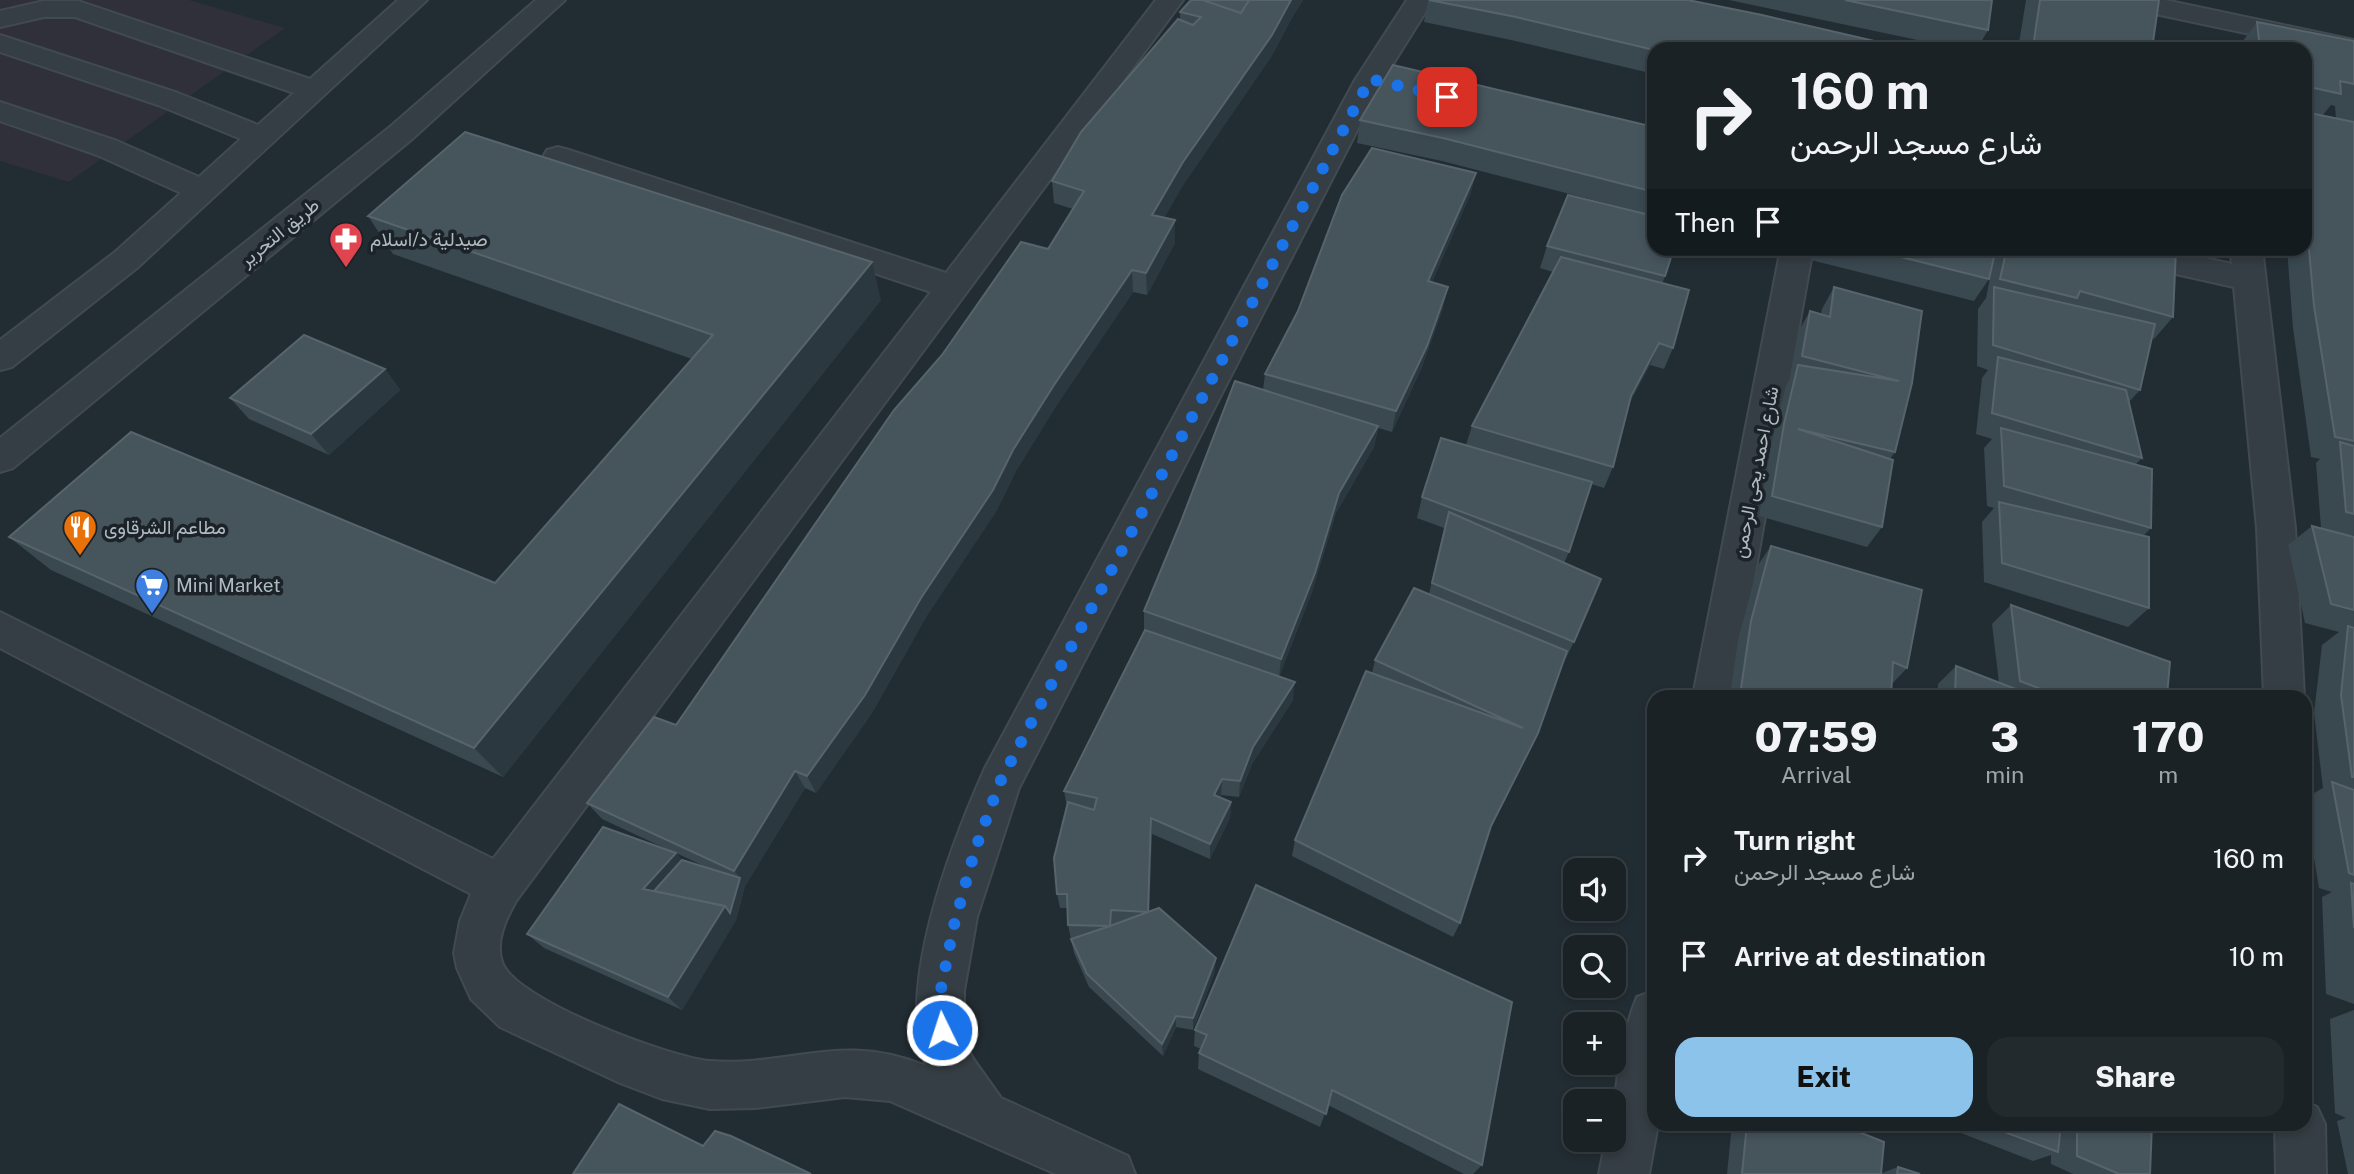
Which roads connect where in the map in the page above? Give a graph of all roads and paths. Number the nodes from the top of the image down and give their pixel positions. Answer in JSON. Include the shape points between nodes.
{"nodes":[{"id":1,"x":414,"y":0,"type":"edge"},
{"id":2,"x":1170,"y":0,"type":"edge"},
{"id":3,"x":1420,"y":0,"type":"edge"},
{"id":4,"x":2127,"y":0,"type":"edge"},
{"id":5,"x":546,"y":2,"type":"edge"},
{"id":6,"x":78,"y":9,"type":"junction"},
{"id":7,"x":2215,"y":17,"type":"junction"},
{"id":8,"x":0,"y":19,"type":"edge"},
{"id":9,"x":2219,"y":42,"type":"edge"},
{"id":10,"x":2354,"y":48,"type":"edge"},
{"id":11,"x":7,"y":52,"type":"edge"},
{"id":12,"x":314,"y":90,"type":"junction"},
{"id":13,"x":0,"y":111,"type":"edge"},
{"id":14,"x":262,"y":137,"type":"junction"},
{"id":15,"x":558,"y":157,"type":"dead end"},
{"id":16,"x":203,"y":191,"type":"junction"},
{"id":17,"x":1796,"y":256,"type":"edge"},
{"id":18,"x":2178,"y":256,"type":"edge"},
{"id":19,"x":2248,"y":264,"type":"edge"},
{"id":20,"x":953,"y":287,"type":"junction"},
{"id":21,"x":0,"y":358,"type":"edge"},
{"id":22,"x":0,"y":458,"type":"edge"},
{"id":23,"x":0,"y":629,"type":"edge"},
{"id":24,"x":1714,"y":690,"type":"edge"},
{"id":25,"x":2284,"y":690,"type":"edge"},
{"id":26,"x":500,"y":886,"type":"junction"},
{"id":27,"x":1647,"y":1051,"type":"edge"},
{"id":28,"x":983,"y":1114,"type":"junction"},
{"id":29,"x":2300,"y":1131,"type":"edge"},
{"id":30,"x":1110,"y":1174,"type":"edge"},
{"id":31,"x":1624,"y":1174,"type":"edge"},
{"id":32,"x":2301,"y":1174,"type":"edge"}],
"edges":[{"from":1,"to":12,"type":"street"},
{"from":2,"to":20,"type":"street"},
{"from":3,"to":28,"type":"street","via":[[1383,83],[1000,782],[954,925],[938,1004],[946,1057]]},
{"from":4,"to":7,"type":"street"},
{"from":5,"to":22,"type":"street","name":"طريق التحرير","via":[[401,133]]},
{"from":6,"to":8,"type":"street","via":[[44,9]]},
{"from":6,"to":11,"type":"street"},
{"from":6,"to":12,"type":"street"},
{"from":7,"to":9,"type":"street"},
{"from":7,"to":10,"type":"street"},
{"from":11,"to":14,"type":"street","via":[[168,99]]},
{"from":12,"to":14,"type":"street"},
{"from":13,"to":16,"type":"street","via":[[107,148]]},
{"from":14,"to":16,"type":"street"},
{"from":15,"to":20,"type":"street"},
{"from":16,"to":21,"type":"street","via":[[126,260]]},
{"from":17,"to":24,"type":"street","name":"شارع احمد يحى الرحمن"},
{"from":18,"to":19,"type":"street"},
{"from":19,"to":25,"type":"street","via":[[2276,528]]},
{"from":20,"to":26,"type":"street"},
{"from":23,"to":26,"type":"street"},
{"from":26,"to":28,"type":"street","via":[[478,933],[477,957],[484,979],[498,997],[517,1010],[664,1077],[709,1085],[758,1085],[848,1074],[890,1077]]},
{"from":27,"to":31,"type":"street"},
{"from":28,"to":30,"type":"street"},
{"from":29,"to":32,"type":"street"}]}
